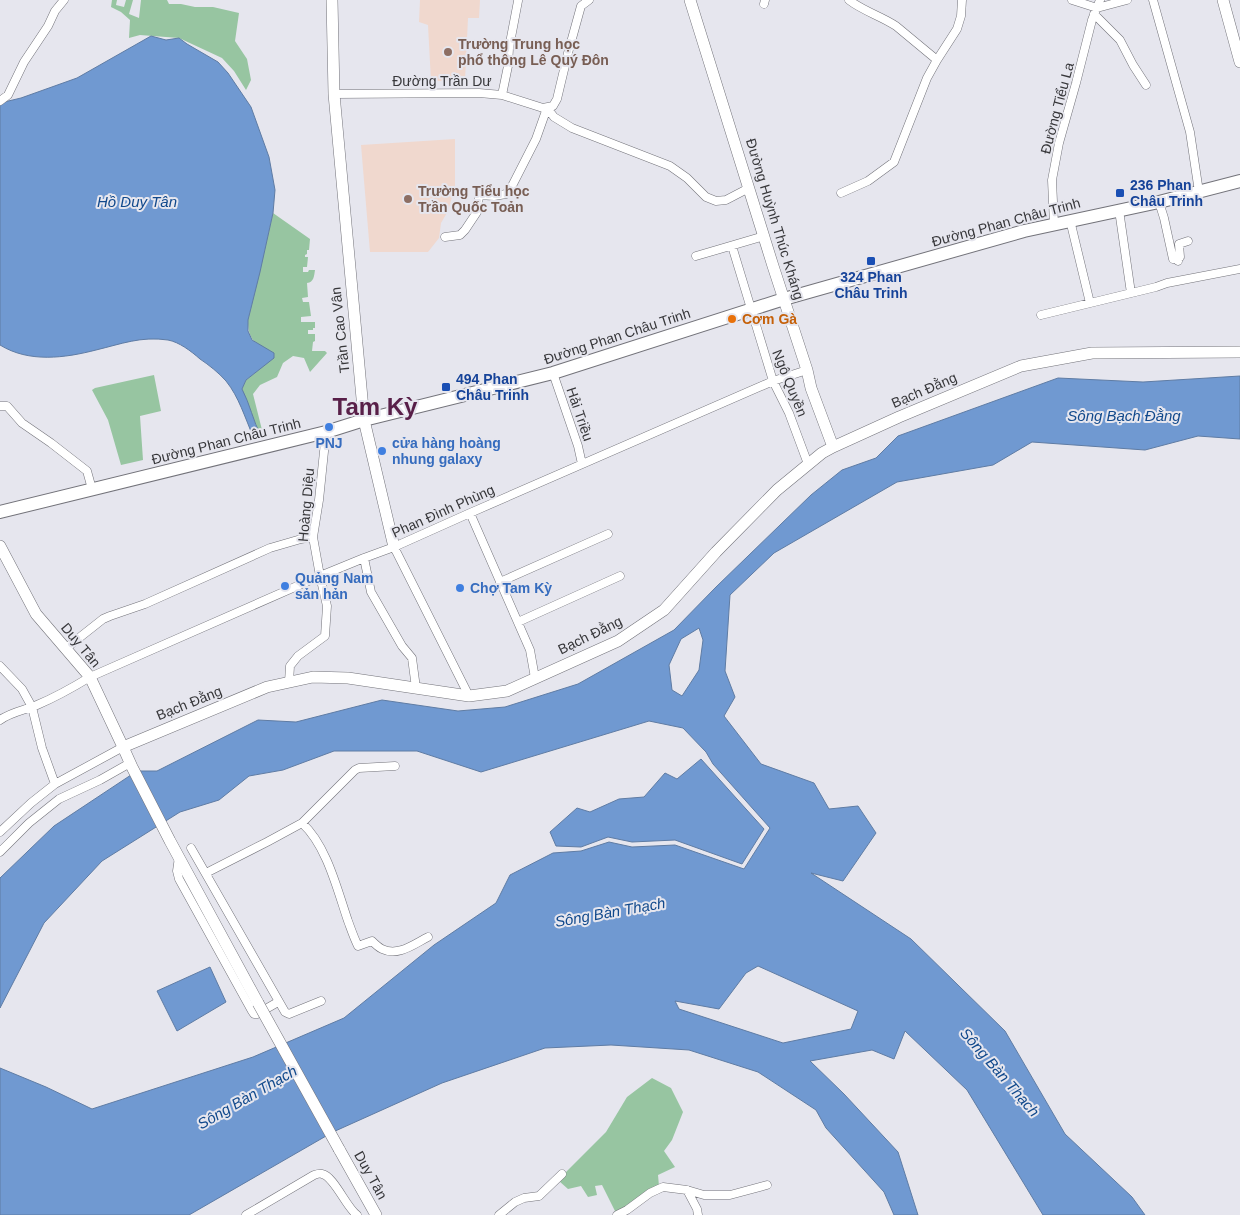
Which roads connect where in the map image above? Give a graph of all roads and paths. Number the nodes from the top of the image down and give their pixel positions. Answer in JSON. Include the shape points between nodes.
{"nodes":[{"id":1,"x":64,"y":0,"type":"edge"},
{"id":2,"x":332,"y":0,"type":"edge"},
{"id":3,"x":589,"y":0,"type":"edge"},
{"id":4,"x":690,"y":0,"type":"edge"},
{"id":5,"x":849,"y":0,"type":"edge"},
{"id":6,"x":962,"y":0,"type":"edge"},
{"id":7,"x":1072,"y":0,"type":"edge"},
{"id":8,"x":1100,"y":0,"type":"edge"},
{"id":9,"x":1127,"y":0,"type":"edge"},
{"id":10,"x":1153,"y":0,"type":"edge"},
{"id":11,"x":1223,"y":0,"type":"edge"},
{"id":12,"x":518,"y":1,"type":"dead end"},
{"id":13,"x":1096,"y":11,"type":"junction"},
{"id":14,"x":937,"y":60,"type":"junction"},
{"id":15,"x":1240,"y":62,"type":"edge"},
{"id":16,"x":1146,"y":85,"type":"dead end"},
{"id":17,"x":334,"y":94,"type":"junction"},
{"id":18,"x":502,"y":94,"type":"junction"},
{"id":19,"x":0,"y":101,"type":"edge"},
{"id":20,"x":546,"y":108,"type":"junction"},
{"id":21,"x":1240,"y":181,"type":"edge"},
{"id":22,"x":749,"y":188,"type":"junction"},
{"id":23,"x":1199,"y":192,"type":"junction"},
{"id":24,"x":842,"y":193,"type":"dead end"},
{"id":25,"x":1159,"y":202,"type":"junction"},
{"id":26,"x":1119,"y":210,"type":"junction"},
{"id":27,"x":1070,"y":220,"type":"junction"},
{"id":28,"x":1054,"y":224,"type":"junction"},
{"id":29,"x":764,"y":236,"type":"junction"},
{"id":30,"x":445,"y":237,"type":"dead end"},
{"id":31,"x":1188,"y":241,"type":"dead end"},
{"id":32,"x":732,"y":246,"type":"junction"},
{"id":33,"x":696,"y":256,"type":"dead end"},
{"id":34,"x":1240,"y":269,"type":"edge"},
{"id":35,"x":1131,"y":293,"type":"junction"},
{"id":36,"x":784,"y":299,"type":"junction"},
{"id":37,"x":1090,"y":303,"type":"junction"},
{"id":38,"x":751,"y":309,"type":"junction"},
{"id":39,"x":1042,"y":316,"type":"dead end"},
{"id":40,"x":1240,"y":352,"type":"edge"},
{"id":41,"x":807,"y":370,"type":"junction"},
{"id":42,"x":553,"y":373,"type":"junction"},
{"id":43,"x":773,"y":381,"type":"junction"},
{"id":44,"x":0,"y":406,"type":"edge"},
{"id":45,"x":364,"y":420,"type":"junction"},
{"id":46,"x":326,"y":432,"type":"junction"},
{"id":47,"x":833,"y":446,"type":"junction"},
{"id":48,"x":582,"y":464,"type":"junction"},
{"id":49,"x":808,"y":464,"type":"junction"},
{"id":50,"x":92,"y":489,"type":"junction"},
{"id":51,"x":0,"y":512,"type":"edge"},
{"id":52,"x":470,"y":513,"type":"junction"},
{"id":53,"x":608,"y":534,"type":"dead end"},
{"id":54,"x":313,"y":537,"type":"junction"},
{"id":55,"x":0,"y":546,"type":"edge"},
{"id":56,"x":394,"y":548,"type":"junction"},
{"id":57,"x":364,"y":558,"type":"junction"},
{"id":58,"x":320,"y":576,"type":"junction"},
{"id":59,"x":620,"y":576,"type":"dead end"},
{"id":60,"x":500,"y":582,"type":"junction"},
{"id":61,"x":518,"y":622,"type":"junction"},
{"id":62,"x":65,"y":649,"type":"junction"},
{"id":63,"x":0,"y":666,"type":"edge"},
{"id":64,"x":90,"y":677,"type":"junction"},
{"id":65,"x":535,"y":678,"type":"junction"},
{"id":66,"x":289,"y":682,"type":"junction"},
{"id":67,"x":416,"y":688,"type":"junction"},
{"id":68,"x":469,"y":696,"type":"junction"},
{"id":69,"x":32,"y":707,"type":"junction"},
{"id":70,"x":0,"y":720,"type":"edge"},
{"id":71,"x":123,"y":747,"type":"junction"},
{"id":72,"x":131,"y":765,"type":"junction"},
{"id":73,"x":395,"y":766,"type":"dead end"},
{"id":74,"x":55,"y":784,"type":"junction"},
{"id":75,"x":302,"y":822,"type":"junction"},
{"id":76,"x":0,"y":832,"type":"edge"},
{"id":77,"x":191,"y":848,"type":"dead end"},
{"id":78,"x":0,"y":852,"type":"edge"},
{"id":79,"x":179,"y":857,"type":"junction"},
{"id":80,"x":206,"y":874,"type":"junction"},
{"id":81,"x":231,"y":917,"type":"junction"},
{"id":82,"x":216,"y":926,"type":"junction"},
{"id":83,"x":428,"y":937,"type":"dead end"},
{"id":84,"x":321,"y":1001,"type":"dead end"},
{"id":85,"x":278,"y":1002,"type":"junction"},
{"id":86,"x":562,"y":1174,"type":"dead end"},
{"id":87,"x":768,"y":1185,"type":"dead end"},
{"id":88,"x":687,"y":1190,"type":"junction"},
{"id":89,"x":246,"y":1215,"type":"edge"},
{"id":90,"x":357,"y":1215,"type":"edge"},
{"id":91,"x":376,"y":1215,"type":"edge"},
{"id":92,"x":499,"y":1215,"type":"edge"},
{"id":93,"x":617,"y":1215,"type":"edge"},
{"id":94,"x":698,"y":1215,"type":"edge"}],
"edges":[{"from":1,"to":19,"type":"street","via":[[24,62],[8,95]]},
{"from":2,"to":17,"type":"street","name":"Trần Cao Vân"},
{"from":3,"to":20,"type":"street","via":[[581,6],[557,99],[553,106]]},
{"from":4,"to":22,"type":"street","name":"Đường Huỳnh Thúc Kháng"},
{"from":5,"to":14,"type":"street","via":[[896,26]]},
{"from":6,"to":14,"type":"street","via":[[962,16],[957,29]]},
{"from":7,"to":13,"type":"street"},
{"from":8,"to":13,"type":"street","name":"Đường Tiểu La"},
{"from":9,"to":13,"type":"street"},
{"from":10,"to":23,"type":"street","via":[[1190,132]]},
{"from":11,"to":15,"type":"street"},
{"from":12,"to":18,"type":"street"},
{"from":13,"to":16,"type":"street","via":[[1120,40]]},
{"from":13,"to":28,"type":"street","name":"Đường Tiểu La","via":[[1059,143],[1052,180]]},
{"from":14,"to":24,"type":"street","via":[[894,162],[868,181]]},
{"from":17,"to":18,"type":"street","name":"Đường Trần Dư"},
{"from":17,"to":45,"type":"street","name":"Trần Cao Vân"},
{"from":18,"to":20,"type":"street","name":"Đường Trần Dư"},
{"from":20,"to":22,"type":"street","via":[[572,128],[670,166],[706,197],[716,201],[726,200]]},
{"from":20,"to":30,"type":"street","via":[[536,139],[506,194],[479,195],[477,212],[465,230],[460,235]]},
{"from":21,"to":23,"type":"main road","name":"Đường Phan Châu Trinh"},
{"from":22,"to":29,"type":"street","name":"Đường Huỳnh Thúc Kháng"},
{"from":23,"to":25,"type":"main road","name":"Đường Phan Châu Trinh"},
{"from":25,"to":26,"type":"main road","name":"Đường Phan Châu Trinh"},
{"from":25,"to":31,"type":"street","via":[[1173,259],[1178,261],[1179,244]]},
{"from":26,"to":27,"type":"main road","name":"Đường Phan Châu Trinh"},
{"from":26,"to":35,"type":"street"},
{"from":27,"to":28,"type":"main road","name":"Đường Phan Châu Trinh"},
{"from":27,"to":37,"type":"street"},
{"from":28,"to":36,"type":"main road","name":"Đường Phan Châu Trinh"},
{"from":29,"to":32,"type":"street"},
{"from":29,"to":36,"type":"street","name":"Đường Huỳnh Thúc Kháng"},
{"from":32,"to":33,"type":"street"},
{"from":32,"to":38,"type":"street","name":"Ngô Quyền"},
{"from":34,"to":35,"type":"street"},
{"from":35,"to":37,"type":"street"},
{"from":36,"to":38,"type":"main road","name":"Đường Phan Châu Trinh"},
{"from":36,"to":41,"type":"street","name":"Đường Huỳnh Thúc Kháng"},
{"from":37,"to":39,"type":"street"},
{"from":38,"to":42,"type":"main road","name":"Đường Phan Châu Trinh"},
{"from":38,"to":43,"type":"street","name":"Ngô Quyền"},
{"from":40,"to":47,"type":"street","name":"Bạch Đằng","via":[[1092,353],[1021,366]]},
{"from":41,"to":43,"type":"street","name":"Phan Đình Phùng"},
{"from":41,"to":47,"type":"street","name":"Đường Huỳnh Thúc Kháng"},
{"from":42,"to":45,"type":"main road","name":"Đường Phan Châu Trinh"},
{"from":42,"to":48,"type":"street","name":"Hải Triều"},
{"from":43,"to":48,"type":"street","name":"Phan Đình Phùng"},
{"from":43,"to":49,"type":"street","name":"Ngô Quyền"},
{"from":44,"to":50,"type":"street","via":[[8,406],[22,423],[87,471]]},
{"from":45,"to":46,"type":"main road","name":"Đường Phan Châu Trinh"},
{"from":45,"to":56,"type":"street","name":"Trần Cao Vân"},
{"from":46,"to":50,"type":"main road","name":"Đường Phan Châu Trinh"},
{"from":46,"to":54,"type":"street","name":"Hoàng Diệu"},
{"from":47,"to":49,"type":"street","name":"Bạch Đằng"},
{"from":48,"to":52,"type":"street","name":"Phan Đình Phùng"},
{"from":49,"to":65,"type":"street","name":"Bạch Đằng","via":[[729,538],[664,610],[618,642]]},
{"from":50,"to":51,"type":"main road","name":"Đường Phan Châu Trinh"},
{"from":52,"to":56,"type":"street","name":"Phan Đình Phùng"},
{"from":52,"to":60,"type":"street"},
{"from":53,"to":60,"type":"street"},
{"from":54,"to":58,"type":"street","name":"Hoàng Diệu"},
{"from":54,"to":62,"type":"street","via":[[270,548],[103,619]]},
{"from":55,"to":62,"type":"street","name":"Duy Tân","via":[[36,614]]},
{"from":56,"to":57,"type":"street","name":"Phan Đình Phùng"},
{"from":56,"to":68,"type":"street","name":"Trần Cao Vân"},
{"from":57,"to":58,"type":"street","name":"Phan Đình Phùng"},
{"from":57,"to":67,"type":"street","via":[[371,592],[412,658]]},
{"from":58,"to":64,"type":"street","name":"Phan Đình Phùng"},
{"from":58,"to":66,"type":"street","name":"Hoàng Diệu","via":[[327,606],[325,636],[290,666]]},
{"from":59,"to":61,"type":"street"},
{"from":60,"to":61,"type":"street"},
{"from":61,"to":65,"type":"street","via":[[530,650]]},
{"from":62,"to":64,"type":"street","name":"Duy Tân"},
{"from":63,"to":69,"type":"street","via":[[22,689]]},
{"from":64,"to":69,"type":"street","name":"Phan Đình Phùng"},
{"from":64,"to":71,"type":"street","name":"Duy Tân"},
{"from":65,"to":68,"type":"street","name":"Bạch Đằng","via":[[506,691]]},
{"from":66,"to":67,"type":"street","name":"Bạch Đằng","via":[[313,677],[348,678]]},
{"from":66,"to":71,"type":"street","name":"Bạch Đằng","via":[[267,687]]},
{"from":67,"to":68,"type":"street","name":"Bạch Đằng"},
{"from":69,"to":70,"type":"street","name":"Phan Đình Phùng"},
{"from":69,"to":74,"type":"street"},
{"from":71,"to":72,"type":"street","name":"Duy Tân"},
{"from":71,"to":74,"type":"street","name":"Bạch Đằng"},
{"from":72,"to":78,"type":"street","via":[[59,799]]},
{"from":72,"to":79,"type":"street","name":"Duy Tân"},
{"from":73,"to":75,"type":"street","via":[[355,770]]},
{"from":74,"to":76,"type":"street","name":"Bạch Đằng"},
{"from":75,"to":80,"type":"street"},
{"from":75,"to":83,"type":"street","via":[[314,835],[328,865],[358,946],[372,942],[383,950],[404,950]]},
{"from":77,"to":80,"type":"street"},
{"from":79,"to":82,"type":"street","name":"Duy Tân"},
{"from":79,"to":85,"type":"street","via":[[179,879],[254,1014]]},
{"from":80,"to":81,"type":"street"},
{"from":81,"to":82,"type":"street"},
{"from":81,"to":85,"type":"street"},
{"from":82,"to":91,"type":"street","name":"Duy Tân","bridge":true},
{"from":84,"to":85,"type":"street","via":[[289,1014]]},
{"from":86,"to":92,"type":"street","via":[[539,1196],[514,1202]]},
{"from":87,"to":88,"type":"street","via":[[730,1194],[704,1195]]},
{"from":88,"to":93,"type":"street","via":[[663,1187]]},
{"from":88,"to":94,"type":"street"},
{"from":89,"to":90,"type":"street","via":[[321,1173],[329,1178]]}]}
